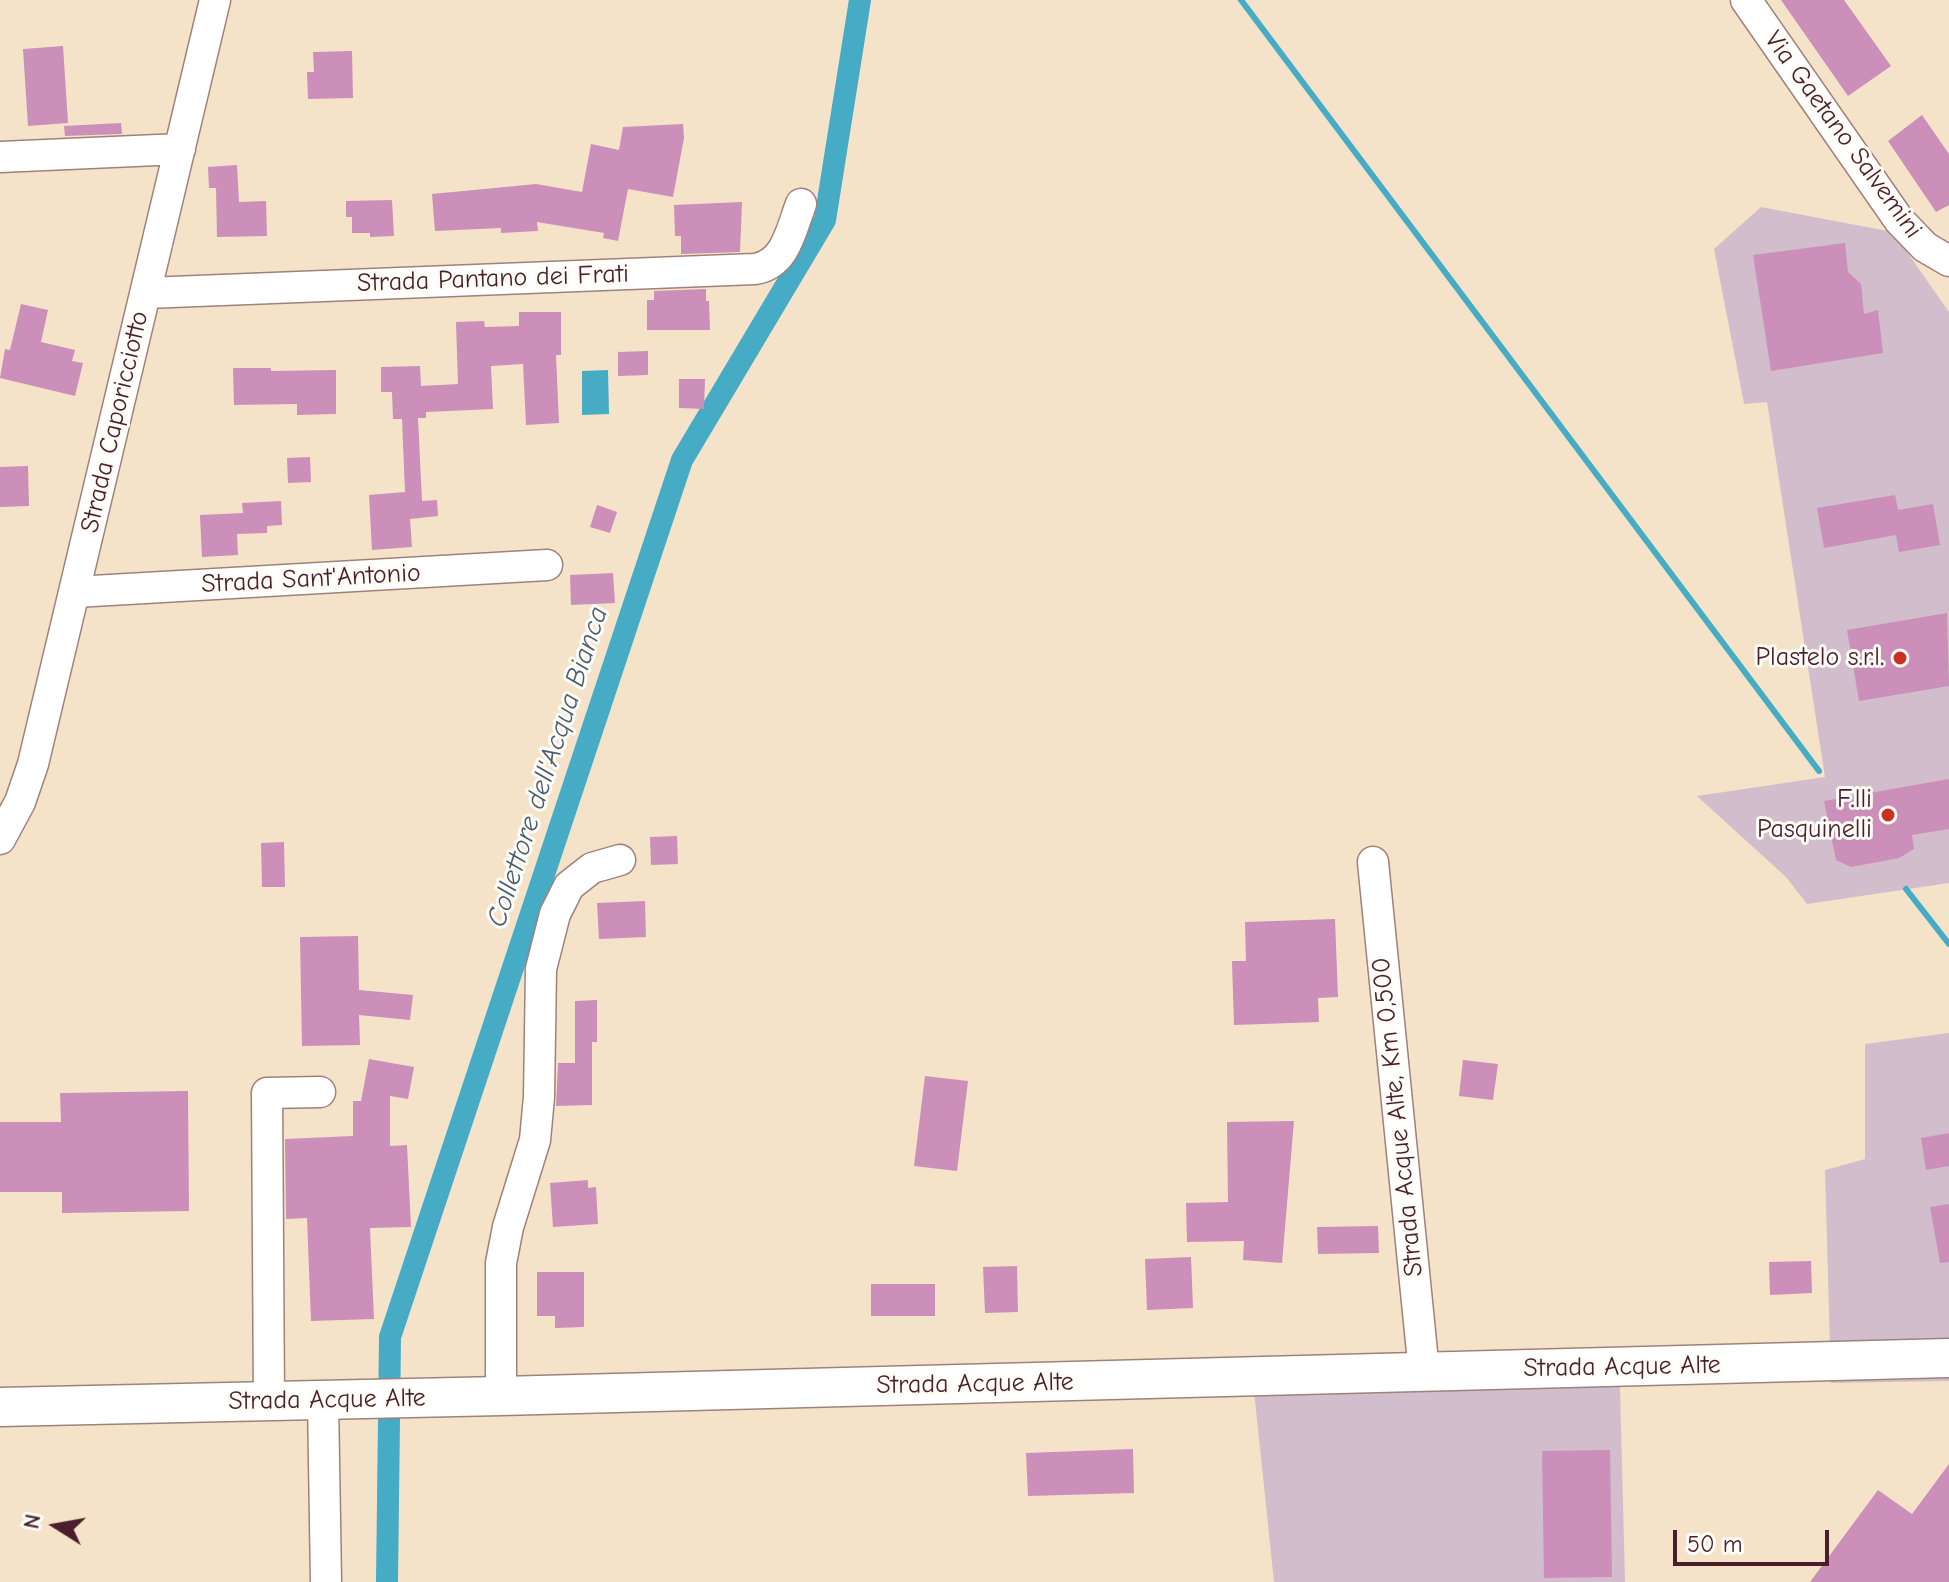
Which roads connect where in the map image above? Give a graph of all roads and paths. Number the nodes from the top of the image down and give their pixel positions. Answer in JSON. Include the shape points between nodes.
{"nodes":[{"id":1,"x":215,"y":0,"type":"edge"},
{"id":2,"x":1746,"y":0,"type":"edge"},
{"id":3,"x":180,"y":149,"type":"junction"},
{"id":4,"x":0,"y":157,"type":"edge"},
{"id":5,"x":801,"y":204,"type":"dead end"},
{"id":6,"x":1949,"y":261,"type":"edge"},
{"id":7,"x":146,"y":293,"type":"junction"},
{"id":8,"x":547,"y":565,"type":"dead end"},
{"id":9,"x":75,"y":592,"type":"junction"},
{"id":10,"x":0,"y":839,"type":"edge"},
{"id":11,"x":620,"y":860,"type":"dead end"},
{"id":12,"x":1373,"y":862,"type":"dead end"},
{"id":13,"x":320,"y":1092,"type":"dead end"},
{"id":14,"x":1949,"y":1358,"type":"edge"},
{"id":15,"x":1424,"y":1372,"type":"junction"},
{"id":16,"x":501,"y":1396,"type":"junction"},
{"id":17,"x":323,"y":1400,"type":"junction"},
{"id":18,"x":269,"y":1401,"type":"junction"},
{"id":19,"x":0,"y":1407,"type":"edge"},
{"id":20,"x":326,"y":1582,"type":"edge"}],
"edges":[{"from":1,"to":3,"type":"street","name":"Strada Caporicciotto"},
{"from":2,"to":6,"type":"street","name":"Via Gaetano Salvemini","via":[[1899,220],[1925,247]]},
{"from":3,"to":4,"type":"street"},
{"from":3,"to":7,"type":"street","name":"Strada Caporicciotto"},
{"from":5,"to":7,"type":"street","name":"Strada Pantano dei Frati","via":[[779,257],[755,269]]},
{"from":7,"to":9,"type":"street","name":"Strada Caporicciotto"},
{"from":8,"to":9,"type":"street","name":"Strada Sant'Antonio"},
{"from":9,"to":10,"type":"street","name":"Strada Caporicciotto","via":[[33,764]]},
{"from":11,"to":16,"type":"street","via":[[585,872],[569,886],[555,914],[541,969],[535,1140],[501,1263]]},
{"from":12,"to":15,"type":"street","name":"Strada Acque Alte, Km 0,500"},
{"from":13,"to":18,"type":"street","via":[[267,1093]]},
{"from":14,"to":15,"type":"main road","name":"Strada Acque Alte"},
{"from":15,"to":16,"type":"main road","name":"Strada Acque Alte"},
{"from":16,"to":17,"type":"main road","name":"Strada Acque Alte"},
{"from":17,"to":18,"type":"main road","name":"Strada Acque Alte"},
{"from":17,"to":20,"type":"street"},
{"from":18,"to":19,"type":"main road","name":"Strada Acque Alte"}]}
